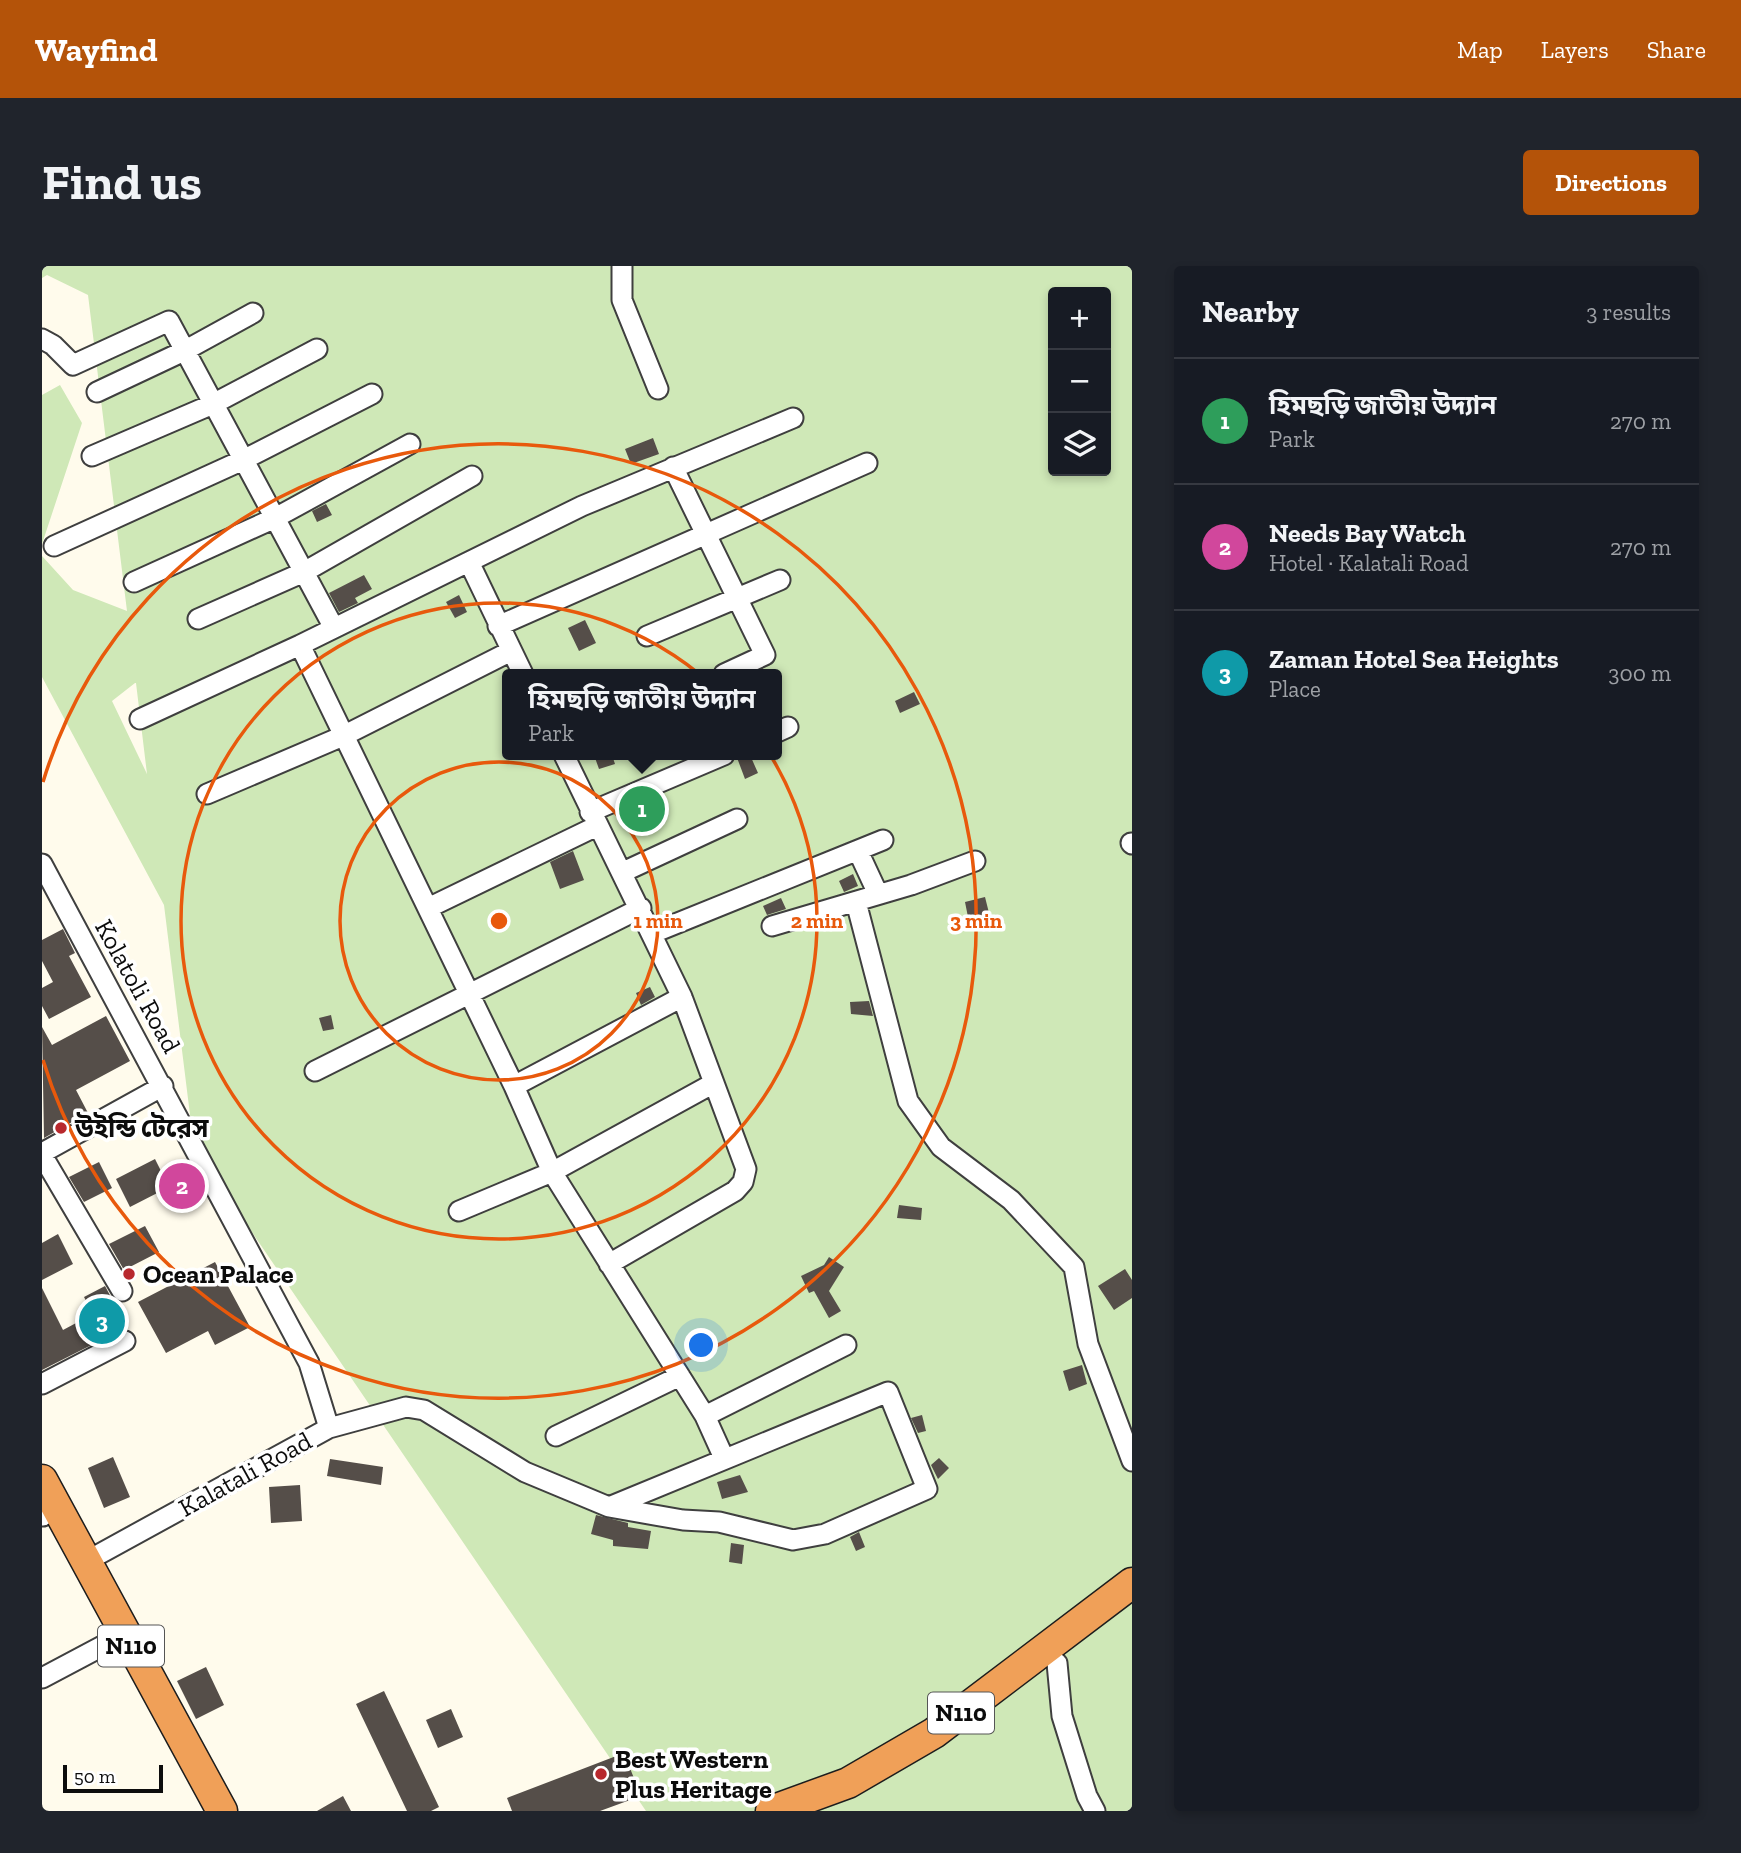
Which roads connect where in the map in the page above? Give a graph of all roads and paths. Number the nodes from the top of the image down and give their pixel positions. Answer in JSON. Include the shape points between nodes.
{"nodes":[{"id":1,"x":622,"y":266,"type":"edge"},
{"id":2,"x":253,"y":313,"type":"dead end"},
{"id":3,"x":42,"y":339,"type":"edge"},
{"id":4,"x":317,"y":349,"type":"dead end"},
{"id":5,"x":184,"y":351,"type":"junction"},
{"id":6,"x":658,"y":389,"type":"dead end"},
{"id":7,"x":97,"y":392,"type":"dead end"},
{"id":8,"x":372,"y":394,"type":"dead end"},
{"id":9,"x":213,"y":404,"type":"junction"},
{"id":10,"x":793,"y":418,"type":"dead end"},
{"id":11,"x":410,"y":444,"type":"dead end"},
{"id":12,"x":92,"y":456,"type":"dead end"},
{"id":13,"x":243,"y":460,"type":"junction"},
{"id":14,"x":867,"y":463,"type":"dead end"},
{"id":15,"x":673,"y":467,"type":"junction"},
{"id":16,"x":472,"y":476,"type":"dead end"},
{"id":17,"x":275,"y":518,"type":"junction"},
{"id":18,"x":706,"y":533,"type":"junction"},
{"id":19,"x":54,"y":546,"type":"dead end"},
{"id":20,"x":469,"y":562,"type":"junction"},
{"id":21,"x":304,"y":572,"type":"junction"},
{"id":22,"x":780,"y":580,"type":"dead end"},
{"id":23,"x":134,"y":582,"type":"dead end"},
{"id":24,"x":737,"y":596,"type":"junction"},
{"id":25,"x":198,"y":619,"type":"dead end"},
{"id":26,"x":498,"y":626,"type":"junction"},
{"id":27,"x":334,"y":628,"type":"junction"},
{"id":28,"x":647,"y":636,"type":"dead end"},
{"id":29,"x":300,"y":645,"type":"junction"},
{"id":30,"x":511,"y":651,"type":"junction"},
{"id":31,"x":520,"y":669,"type":"edge"},
{"id":32,"x":735,"y":669,"type":"edge"},
{"id":33,"x":139,"y":719,"type":"dead end"},
{"id":34,"x":343,"y":736,"type":"junction"},
{"id":35,"x":566,"y":760,"type":"edge"},
{"id":36,"x":714,"y":760,"type":"edge"},
{"id":37,"x":207,"y":794,"type":"dead end"},
{"id":38,"x":594,"y":819,"type":"junction"},
{"id":39,"x":737,"y":819,"type":"dead end"},
{"id":40,"x":883,"y":840,"type":"dead end"},
{"id":41,"x":858,"y":851,"type":"junction"},
{"id":42,"x":975,"y":861,"type":"dead end"},
{"id":43,"x":42,"y":864,"type":"edge"},
{"id":44,"x":623,"y":872,"type":"junction"},
{"id":45,"x":878,"y":894,"type":"junction"},
{"id":46,"x":856,"y":902,"type":"junction"},
{"id":47,"x":428,"y":908,"type":"junction"},
{"id":48,"x":641,"y":908,"type":"junction"},
{"id":49,"x":772,"y":926,"type":"dead end"},
{"id":50,"x":653,"y":933,"type":"junction"},
{"id":51,"x":470,"y":994,"type":"junction"},
{"id":52,"x":682,"y":997,"type":"junction"},
{"id":53,"x":315,"y":1071,"type":"dead end"},
{"id":54,"x":714,"y":1083,"type":"junction"},
{"id":55,"x":163,"y":1086,"type":"junction"},
{"id":56,"x":514,"y":1086,"type":"junction"},
{"id":57,"x":42,"y":1154,"type":"edge"},
{"id":58,"x":552,"y":1172,"type":"junction"},
{"id":59,"x":459,"y":1211,"type":"dead end"},
{"id":60,"x":609,"y":1264,"type":"junction"},
{"id":61,"x":122,"y":1291,"type":"dead end"},
{"id":62,"x":125,"y":1341,"type":"dead end"},
{"id":63,"x":846,"y":1345,"type":"dead end"},
{"id":64,"x":680,"y":1376,"type":"junction"},
{"id":65,"x":42,"y":1384,"type":"edge"},
{"id":66,"x":705,"y":1416,"type":"junction"},
{"id":67,"x":329,"y":1428,"type":"junction"},
{"id":68,"x":556,"y":1436,"type":"dead end"},
{"id":69,"x":724,"y":1458,"type":"junction"},
{"id":70,"x":1132,"y":1461,"type":"edge"},
{"id":71,"x":42,"y":1480,"type":"edge"},
{"id":72,"x":609,"y":1507,"type":"junction"},
{"id":73,"x":42,"y":1516,"type":"edge"},
{"id":74,"x":85,"y":1562,"type":"junction"},
{"id":75,"x":1132,"y":1583,"type":"edge"},
{"id":76,"x":1132,"y":1607,"type":"edge"},
{"id":77,"x":110,"y":1642,"type":"junction"},
{"id":78,"x":1056,"y":1663,"type":"junction"},
{"id":79,"x":42,"y":1678,"type":"edge"},
{"id":80,"x":204,"y":1811,"type":"edge"},
{"id":81,"x":222,"y":1811,"type":"edge"},
{"id":82,"x":771,"y":1811,"type":"edge"},
{"id":83,"x":823,"y":1811,"type":"edge"},
{"id":84,"x":1095,"y":1811,"type":"edge"}],
"edges":[{"from":1,"to":6,"type":"street","via":[[622,300]]},
{"from":2,"to":5,"type":"street"},
{"from":3,"to":5,"type":"street","via":[[73,365],[169,321]]},
{"from":4,"to":9,"type":"street"},
{"from":5,"to":7,"type":"street"},
{"from":5,"to":9,"type":"street"},
{"from":8,"to":13,"type":"street"},
{"from":9,"to":12,"type":"street"},
{"from":9,"to":13,"type":"street"},
{"from":10,"to":15,"type":"street"},
{"from":11,"to":17,"type":"street"},
{"from":13,"to":17,"type":"street"},
{"from":13,"to":19,"type":"street"},
{"from":14,"to":18,"type":"street"},
{"from":15,"to":18,"type":"street"},
{"from":15,"to":20,"type":"street"},
{"from":16,"to":21,"type":"street"},
{"from":17,"to":21,"type":"street"},
{"from":17,"to":23,"type":"street"},
{"from":18,"to":24,"type":"street"},
{"from":18,"to":26,"type":"street"},
{"from":20,"to":26,"type":"street"},
{"from":20,"to":27,"type":"street"},
{"from":21,"to":25,"type":"street"},
{"from":21,"to":27,"type":"street"},
{"from":22,"to":24,"type":"street"},
{"from":24,"to":28,"type":"street"},
{"from":24,"to":32,"type":"street","via":[[765,655]]},
{"from":26,"to":30,"type":"street"},
{"from":27,"to":29,"type":"street"},
{"from":29,"to":33,"type":"street"},
{"from":29,"to":34,"type":"street"},
{"from":30,"to":31,"type":"street"},
{"from":30,"to":34,"type":"street"},
{"from":34,"to":37,"type":"street"},
{"from":34,"to":47,"type":"street"},
{"from":35,"to":38,"type":"street"},
{"from":36,"to":38,"type":"street"},
{"from":38,"to":44,"type":"street"},
{"from":38,"to":47,"type":"street"},
{"from":39,"to":44,"type":"street"},
{"from":40,"to":41,"type":"street"},
{"from":41,"to":45,"type":"street"},
{"from":41,"to":50,"type":"street"},
{"from":42,"to":45,"type":"street"},
{"from":43,"to":55,"type":"street","name":"Kolatoli Road"},
{"from":44,"to":48,"type":"street"},
{"from":45,"to":46,"type":"street"},
{"from":46,"to":49,"type":"street"},
{"from":46,"to":70,"type":"street","via":[[908,1101],[942,1147],[1011,1200],[1074,1267],[1088,1343]]},
{"from":47,"to":51,"type":"street"},
{"from":48,"to":50,"type":"street"},
{"from":48,"to":51,"type":"street"},
{"from":50,"to":52,"type":"street"},
{"from":51,"to":53,"type":"street"},
{"from":51,"to":56,"type":"street"},
{"from":52,"to":54,"type":"street"},
{"from":52,"to":56,"type":"street"},
{"from":54,"to":58,"type":"street"},
{"from":54,"to":60,"type":"street","via":[[746,1169],[743,1182],[735,1191]]},
{"from":55,"to":57,"type":"street","name":"Kolatoli Road"},
{"from":55,"to":67,"type":"street","name":"Kalatali Road","via":[[309,1363]]},
{"from":56,"to":58,"type":"street"},
{"from":57,"to":61,"type":"street"},
{"from":58,"to":59,"type":"street"},
{"from":58,"to":60,"type":"street"},
{"from":60,"to":64,"type":"street"},
{"from":62,"to":65,"type":"street"},
{"from":63,"to":66,"type":"street"},
{"from":64,"to":66,"type":"street"},
{"from":64,"to":68,"type":"street"},
{"from":66,"to":69,"type":"street"},
{"from":67,"to":72,"type":"street","via":[[406,1407],[424,1410],[525,1472]]},
{"from":67,"to":74,"type":"street","name":"Kalatali Road"},
{"from":69,"to":72,"type":"street"},
{"from":69,"to":72,"type":"street","via":[[888,1392],[927,1489],[824,1534],[793,1541],[719,1522]]},
{"from":71,"to":74,"type":"highway","number":"N110"},
{"from":73,"to":77,"type":"highway","number":"N110"},
{"from":74,"to":81,"type":"highway","number":"N110"},
{"from":75,"to":82,"type":"highway","number":"N110","via":[[934,1733],[848,1783]]},
{"from":76,"to":78,"type":"highway","number":"N110"},
{"from":77,"to":79,"type":"street"},
{"from":77,"to":80,"type":"highway","number":"N110"},
{"from":78,"to":83,"type":"highway","number":"N110","via":[[923,1762],[852,1801]]},
{"from":78,"to":84,"type":"street","via":[[1062,1716]]}]}
